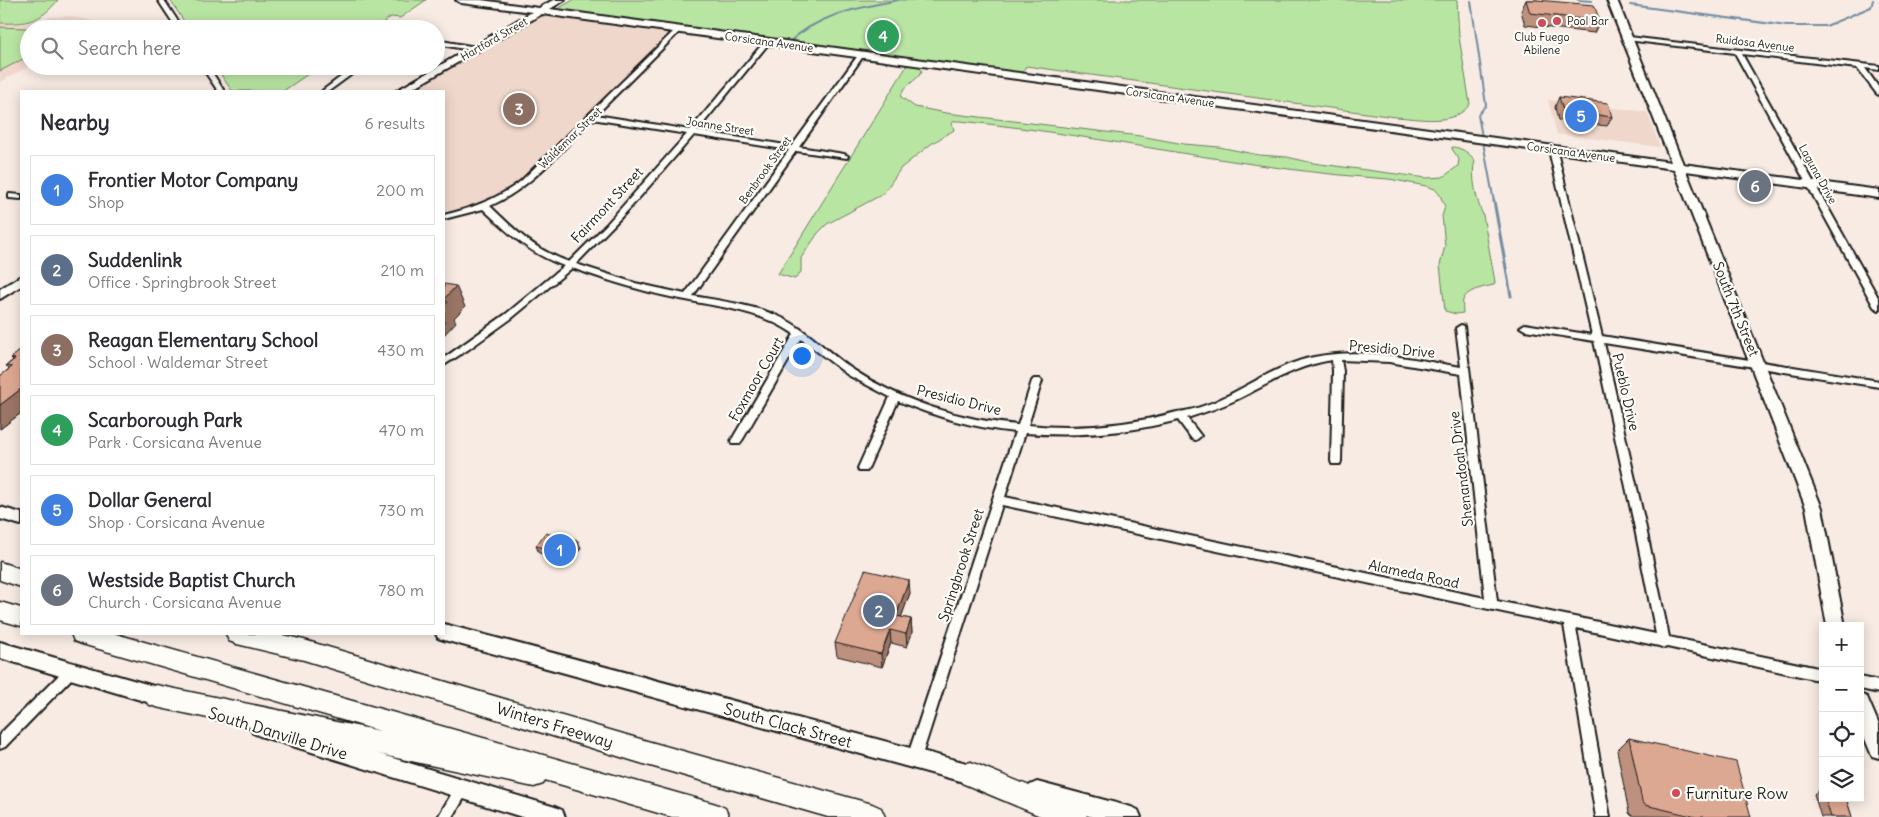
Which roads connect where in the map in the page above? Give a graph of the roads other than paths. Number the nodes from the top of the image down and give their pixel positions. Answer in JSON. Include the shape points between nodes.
{"nodes":[{"id":1,"x":161,"y":0,"type":"edge"},
{"id":2,"x":461,"y":0,"type":"edge"},
{"id":3,"x":560,"y":0,"type":"edge"},
{"id":4,"x":1613,"y":2,"type":"edge"},
{"id":5,"x":541,"y":11,"type":"junction"},
{"id":6,"x":174,"y":20,"type":"edge"},
{"id":7,"x":678,"y":30,"type":"junction"},
{"id":8,"x":1629,"y":39,"type":"junction"},
{"id":9,"x":767,"y":42,"type":"junction"},
{"id":10,"x":445,"y":44,"type":"edge"},
{"id":11,"x":476,"y":49,"type":"junction"},
{"id":12,"x":1738,"y":51,"type":"junction"},
{"id":13,"x":861,"y":55,"type":"junction"},
{"id":14,"x":445,"y":66,"type":"edge"},
{"id":15,"x":1859,"y":66,"type":"junction"},
{"id":16,"x":1879,"y":68,"type":"edge"},
{"id":17,"x":210,"y":75,"type":"edge"},
{"id":18,"x":347,"y":75,"type":"edge"},
{"id":19,"x":430,"y":75,"type":"edge"},
{"id":20,"x":220,"y":90,"type":"edge"},
{"id":21,"x":326,"y":90,"type":"edge"},
{"id":22,"x":403,"y":90,"type":"edge"},
{"id":23,"x":1879,"y":93,"type":"edge"},
{"id":24,"x":592,"y":117,"type":"junction"},
{"id":25,"x":691,"y":132,"type":"junction"},
{"id":26,"x":794,"y":149,"type":"junction"},
{"id":27,"x":1553,"y":150,"type":"junction"},
{"id":28,"x":844,"y":156,"type":"dead end"},
{"id":29,"x":1680,"y":168,"type":"junction"},
{"id":30,"x":1812,"y":185,"type":"junction"},
{"id":31,"x":1879,"y":194,"type":"edge"},
{"id":32,"x":12,"y":196,"type":"dead end"},
{"id":33,"x":20,"y":197,"type":"edge"},
{"id":34,"x":485,"y":206,"type":"junction"},
{"id":35,"x":445,"y":217,"type":"edge"},
{"id":36,"x":571,"y":265,"type":"junction"},
{"id":37,"x":20,"y":281,"type":"edge"},
{"id":38,"x":0,"y":295,"type":"edge"},
{"id":39,"x":687,"y":298,"type":"junction"},
{"id":40,"x":1879,"y":307,"type":"edge"},
{"id":41,"x":1525,"y":327,"type":"dead end"},
{"id":42,"x":1461,"y":328,"type":"dead end"},
{"id":43,"x":800,"y":332,"type":"junction"},
{"id":44,"x":1598,"y":339,"type":"junction"},
{"id":45,"x":1336,"y":358,"type":"junction"},
{"id":46,"x":445,"y":361,"type":"edge"},
{"id":47,"x":1757,"y":364,"type":"junction"},
{"id":48,"x":1465,"y":371,"type":"junction"},
{"id":49,"x":1037,"y":381,"type":"dead end"},
{"id":50,"x":1879,"y":384,"type":"edge"},
{"id":51,"x":895,"y":397,"type":"junction"},
{"id":52,"x":1179,"y":415,"type":"junction"},
{"id":53,"x":1021,"y":429,"type":"junction"},
{"id":54,"x":1196,"y":436,"type":"dead end"},
{"id":55,"x":736,"y":441,"type":"dead end"},
{"id":56,"x":1336,"y":461,"type":"dead end"},
{"id":57,"x":863,"y":468,"type":"dead end"},
{"id":58,"x":998,"y":500,"type":"junction"},
{"id":59,"x":0,"y":513,"type":"edge"},
{"id":60,"x":20,"y":518,"type":"edge"},
{"id":61,"x":0,"y":571,"type":"edge"},
{"id":62,"x":20,"y":578,"type":"edge"},
{"id":63,"x":1492,"y":606,"type":"junction"},
{"id":64,"x":0,"y":611,"type":"edge"},
{"id":65,"x":20,"y":617,"type":"edge"},
{"id":66,"x":1569,"y":622,"type":"junction"},
{"id":67,"x":1835,"y":622,"type":"edge"},
{"id":68,"x":445,"y":632,"type":"edge"},
{"id":69,"x":85,"y":635,"type":"edge"},
{"id":70,"x":241,"y":635,"type":"edge"},
{"id":71,"x":1664,"y":643,"type":"junction"},
{"id":72,"x":0,"y":650,"type":"edge"},
{"id":73,"x":71,"y":670,"type":"junction"},
{"id":74,"x":1819,"y":675,"type":"edge"},
{"id":75,"x":1864,"y":684,"type":"edge"},
{"id":76,"x":1879,"y":687,"type":"edge"},
{"id":77,"x":156,"y":696,"type":"junction"},
{"id":78,"x":1864,"y":712,"type":"edge"},
{"id":79,"x":0,"y":743,"type":"edge"},
{"id":80,"x":1879,"y":749,"type":"edge"},
{"id":81,"x":914,"y":758,"type":"junction"},
{"id":82,"x":970,"y":774,"type":"junction"},
{"id":83,"x":463,"y":788,"type":"junction"},
{"id":84,"x":676,"y":806,"type":"junction"},
{"id":85,"x":445,"y":817,"type":"edge"},
{"id":86,"x":555,"y":817,"type":"edge"},
{"id":87,"x":716,"y":817,"type":"edge"},
{"id":88,"x":872,"y":817,"type":"edge"},
{"id":89,"x":1074,"y":817,"type":"edge"},
{"id":90,"x":1131,"y":817,"type":"edge"},
{"id":91,"x":1603,"y":817,"type":"edge"}],
"edges":[{"from":1,"to":6,"type":"street"},
{"from":2,"to":5,"type":"street","name":"Corsicana Avenue"},
{"from":3,"to":5,"type":"street","name":"Hartford Street"},
{"from":4,"to":8,"type":"street","name":"South 7th Street"},
{"from":5,"to":7,"type":"street","name":"Corsicana Avenue"},
{"from":5,"to":11,"type":"street","name":"Hartford Street"},
{"from":7,"to":9,"type":"street","name":"Corsicana Avenue"},
{"from":7,"to":24,"type":"street","name":"Waldemar Street"},
{"from":8,"to":12,"type":"street","name":"Ruidosa Avenue"},
{"from":8,"to":29,"type":"street","name":"South 7th Street"},
{"from":9,"to":13,"type":"street","name":"Corsicana Avenue"},
{"from":9,"to":25,"type":"street","name":"Fairmont Street"},
{"from":10,"to":11,"type":"street"},
{"from":11,"to":14,"type":"street","name":"Hartford Street"},
{"from":12,"to":15,"type":"street","name":"Ruidosa Avenue"},
{"from":12,"to":30,"type":"street","name":"Laguna Drive"},
{"from":13,"to":26,"type":"street","name":"Benbrook Street"},
{"from":13,"to":27,"type":"street","name":"Corsicana Avenue"},
{"from":15,"to":16,"type":"street","name":"Ruidosa Avenue"},
{"from":15,"to":23,"type":"street"},
{"from":17,"to":20,"type":"street"},
{"from":18,"to":21,"type":"street"},
{"from":19,"to":22,"type":"street","name":"Hartford Street"},
{"from":24,"to":25,"type":"street","name":"Joanne Street"},
{"from":24,"to":34,"type":"street","name":"Waldemar Street","via":[[524,183]]},
{"from":25,"to":26,"type":"street","name":"Joanne Street"},
{"from":25,"to":36,"type":"street","name":"Fairmont Street","via":[[609,228]]},
{"from":26,"to":28,"type":"street","name":"Joanne Street"},
{"from":26,"to":39,"type":"street","name":"Benbrook Street"},
{"from":27,"to":29,"type":"street","name":"Corsicana Avenue"},
{"from":27,"to":44,"type":"street","name":"Pueblo Drive"},
{"from":29,"to":30,"type":"street","name":"Corsicana Avenue"},
{"from":29,"to":47,"type":"street","name":"South 7th Street"},
{"from":30,"to":31,"type":"street","name":"Corsicana Avenue"},
{"from":30,"to":40,"type":"street","name":"Laguna Drive"},
{"from":32,"to":33,"type":"street"},
{"from":34,"to":35,"type":"street","name":"Waldemar Street"},
{"from":34,"to":36,"type":"street","name":"Presidio Drive","via":[[529,247]]},
{"from":36,"to":39,"type":"street","name":"Presidio Drive","via":[[635,286]]},
{"from":36,"to":46,"type":"street","name":"Fairmont Street","via":[[514,312]]},
{"from":37,"to":38,"type":"street"},
{"from":39,"to":43,"type":"street","name":"Presidio Drive","via":[[766,314]]},
{"from":41,"to":44,"type":"street"},
{"from":42,"to":48,"type":"street","name":"Shenandoah Drive"},
{"from":43,"to":51,"type":"street","name":"Presidio Drive","via":[[847,371]]},
{"from":43,"to":55,"type":"street","name":"Foxmoor Court"},
{"from":44,"to":47,"type":"street"},
{"from":44,"to":71,"type":"street","name":"Pueblo Drive"},
{"from":45,"to":48,"type":"street","name":"Presidio Drive","via":[[1398,360]]},
{"from":45,"to":52,"type":"street","name":"Presidio Drive","via":[[1299,365],[1215,406]]},
{"from":45,"to":56,"type":"street"},
{"from":47,"to":50,"type":"street"},
{"from":47,"to":67,"type":"street","name":"South 7th Street","via":[[1814,508]]},
{"from":48,"to":63,"type":"street","name":"Shenandoah Drive"},
{"from":49,"to":53,"type":"street","name":"Springbrook Street"},
{"from":51,"to":53,"type":"street","name":"Presidio Drive","via":[[963,418]]},
{"from":51,"to":57,"type":"street"},
{"from":52,"to":53,"type":"street","name":"Presidio Drive","via":[[1113,428]]},
{"from":52,"to":54,"type":"street"},
{"from":53,"to":58,"type":"street","name":"Springbrook Street"},
{"from":58,"to":63,"type":"street","name":"Alameda Road"},
{"from":58,"to":81,"type":"street","name":"Springbrook Street"},
{"from":59,"to":60,"type":"street"},
{"from":61,"to":62,"type":"highway"},
{"from":63,"to":66,"type":"street","name":"Alameda Road"},
{"from":64,"to":65,"type":"highway"},
{"from":66,"to":71,"type":"street","name":"Alameda Road"},
{"from":66,"to":91,"type":"street"},
{"from":68,"to":81,"type":"street","name":"South Clack Street"},
{"from":69,"to":84,"type":"highway"},
{"from":70,"to":88,"type":"highway","name":"Winters Freeway","via":[[304,650]]},
{"from":71,"to":74,"type":"street","name":"Alameda Road"},
{"from":72,"to":73,"type":"street","name":"South Danville Drive"},
{"from":73,"to":77,"type":"street","name":"South Danville Drive"},
{"from":73,"to":79,"type":"street"},
{"from":75,"to":76,"type":"street"},
{"from":77,"to":83,"type":"street","name":"South Danville Drive"},
{"from":77,"to":84,"type":"highway"},
{"from":78,"to":80,"type":"street"},
{"from":81,"to":82,"type":"street","name":"South Clack Street"},
{"from":82,"to":89,"type":"highway"},
{"from":82,"to":90,"type":"street","name":"South Clack Street"},
{"from":83,"to":85,"type":"street"},
{"from":83,"to":86,"type":"street","name":"South Danville Drive"},
{"from":84,"to":87,"type":"highway"}]}
